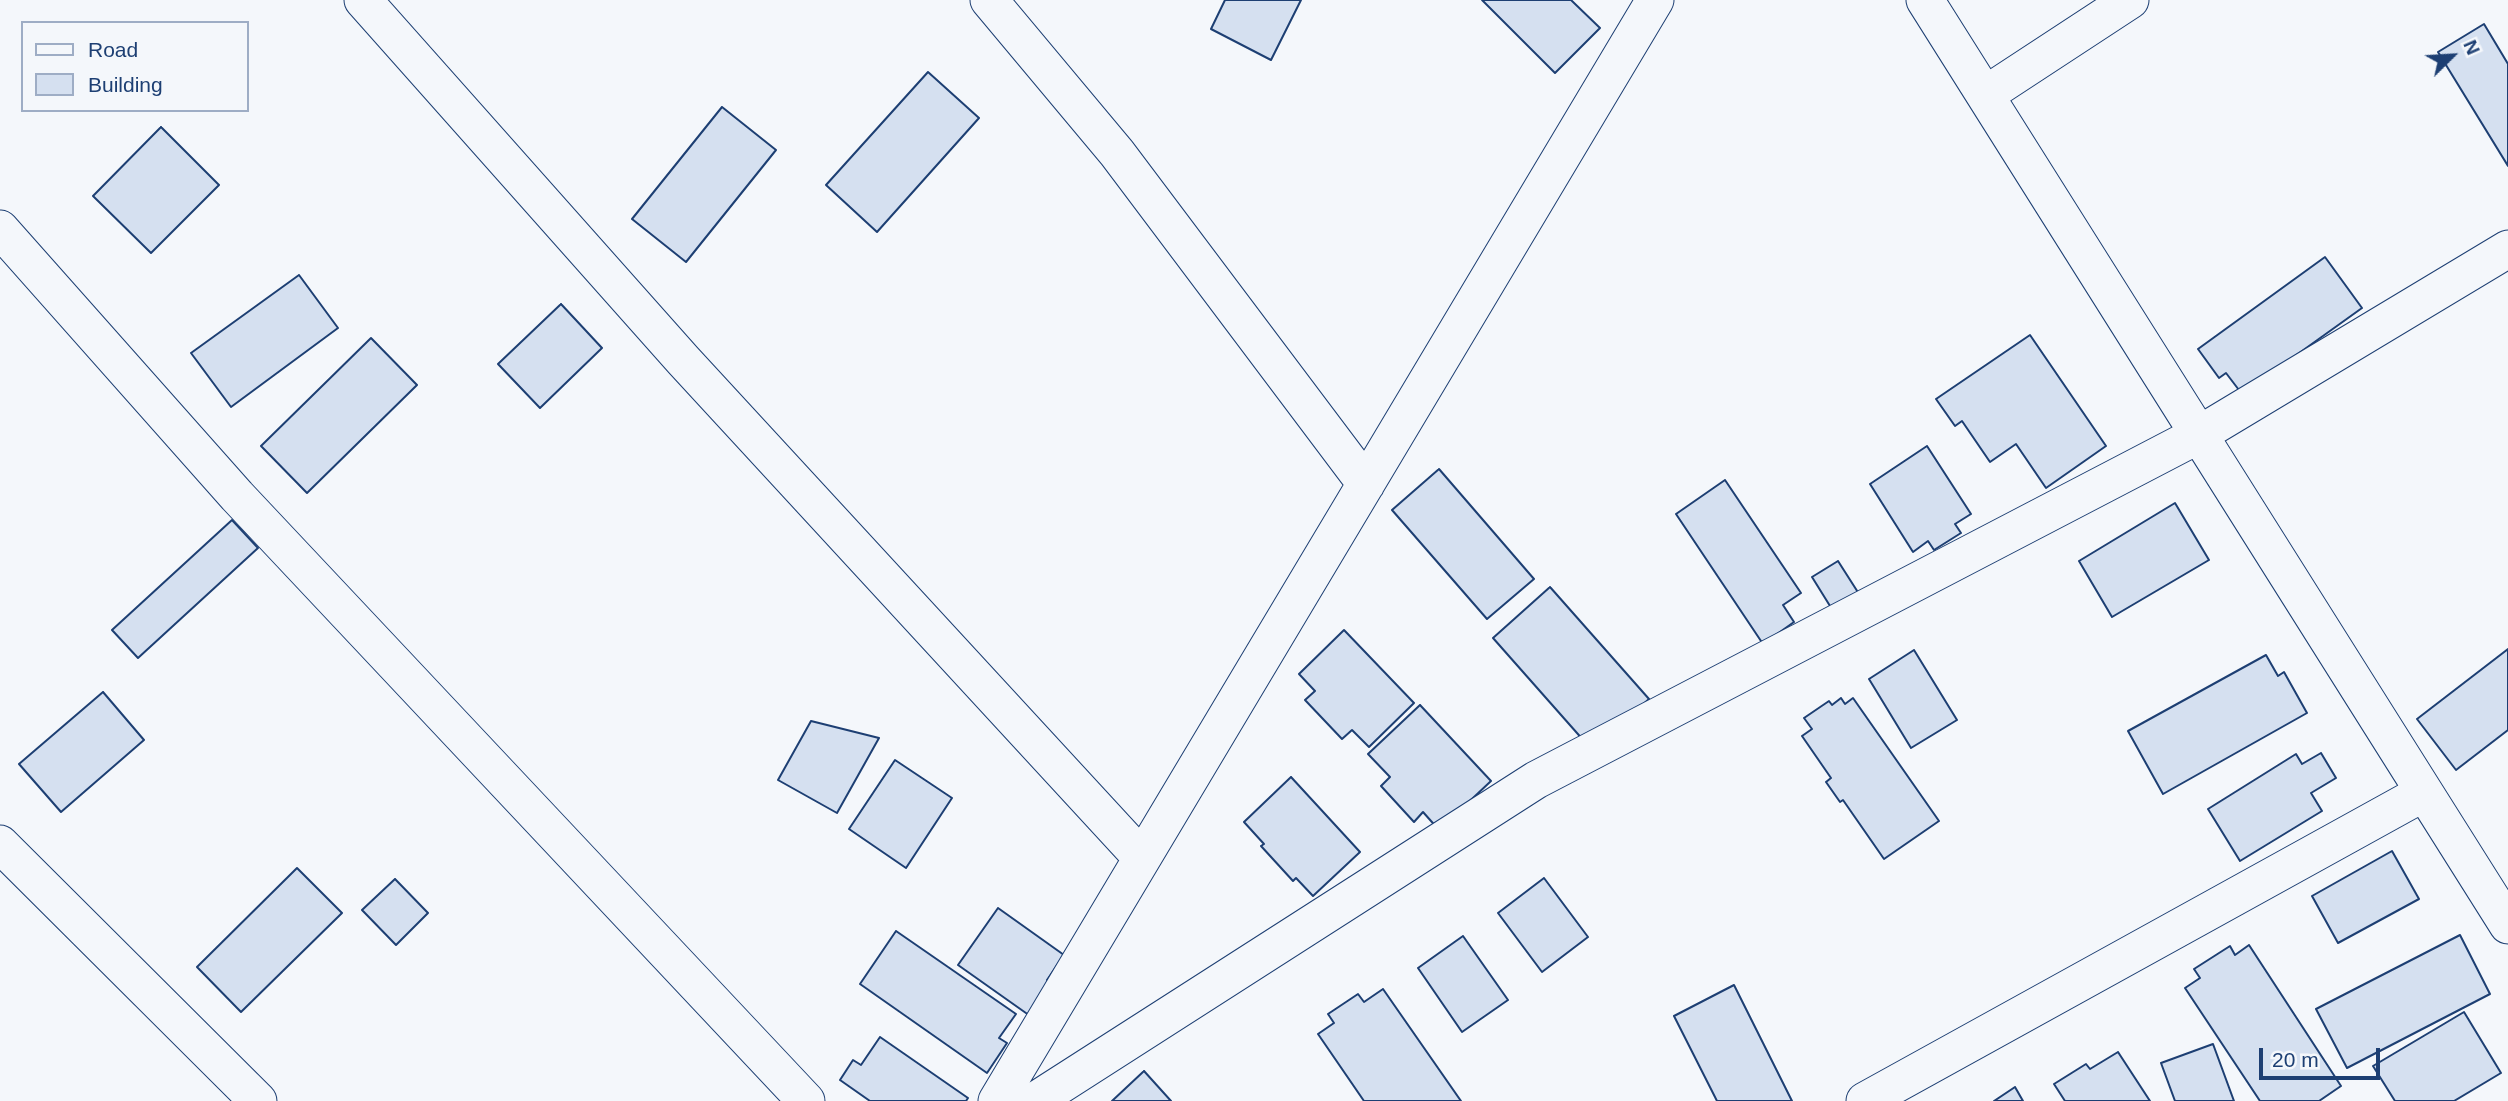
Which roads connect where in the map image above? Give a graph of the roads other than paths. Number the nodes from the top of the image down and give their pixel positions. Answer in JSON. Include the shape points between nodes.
{"nodes":[{"id":1,"x":363,"y":0,"type":"edge"},
{"id":2,"x":989,"y":0,"type":"edge"},
{"id":3,"x":1655,"y":0,"type":"edge"},
{"id":4,"x":1925,"y":0,"type":"edge"},
{"id":5,"x":2130,"y":0,"type":"edge"},
{"id":6,"x":1985,"y":95,"type":"junction"},
{"id":7,"x":0,"y":229,"type":"edge"},
{"id":8,"x":2508,"y":249,"type":"edge"},
{"id":9,"x":2200,"y":434,"type":"junction"},
{"id":10,"x":1366,"y":484,"type":"junction"},
{"id":11,"x":2423,"y":793,"type":"junction"},
{"id":12,"x":0,"y":844,"type":"edge"},
{"id":13,"x":1142,"y":858,"type":"junction"},
{"id":14,"x":2508,"y":925,"type":"edge"},
{"id":15,"x":258,"y":1101,"type":"edge"},
{"id":16,"x":806,"y":1101,"type":"edge"},
{"id":17,"x":997,"y":1101,"type":"edge"},
{"id":18,"x":1035,"y":1101,"type":"edge"},
{"id":19,"x":1865,"y":1101,"type":"edge"}],
"edges":[{"from":1,"to":13,"type":"street","via":[[683,360]]},
{"from":2,"to":10,"type":"street","via":[[1117,153]]},
{"from":3,"to":10,"type":"street"},
{"from":4,"to":6,"type":"street"},
{"from":5,"to":6,"type":"street"},
{"from":6,"to":9,"type":"street"},
{"from":7,"to":16,"type":"street","via":[[237,496]]},
{"from":8,"to":9,"type":"street"},
{"from":9,"to":11,"type":"street"},
{"from":9,"to":18,"type":"street","via":[[1536,780]]},
{"from":10,"to":13,"type":"street"},
{"from":11,"to":14,"type":"street"},
{"from":11,"to":19,"type":"street"},
{"from":12,"to":15,"type":"street"},
{"from":13,"to":17,"type":"street"}]}
